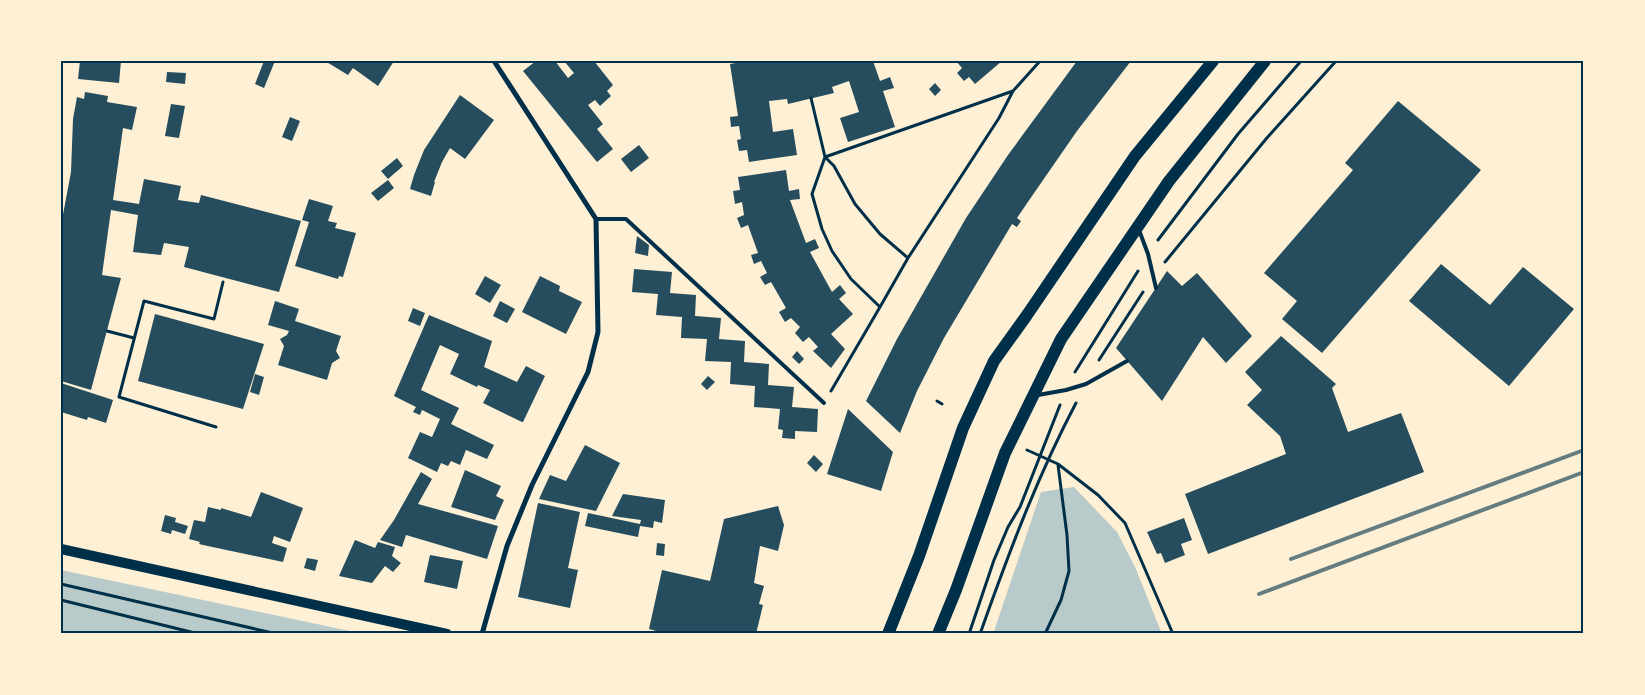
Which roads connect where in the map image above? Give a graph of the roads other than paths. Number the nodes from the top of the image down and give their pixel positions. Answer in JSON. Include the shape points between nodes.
{"nodes":[{"id":1,"x":494,"y":61,"type":"edge"},
{"id":2,"x":1213,"y":61,"type":"edge"},
{"id":3,"x":1265,"y":61,"type":"edge"},
{"id":4,"x":596,"y":219,"type":"junction"},
{"id":5,"x":1138,"y":226,"type":"junction"},
{"id":6,"x":1156,"y":288,"type":"dead end"},
{"id":7,"x":1127,"y":361,"type":"dead end"},
{"id":8,"x":1033,"y":396,"type":"junction"},
{"id":9,"x":824,"y":403,"type":"road end"},
{"id":10,"x":61,"y":549,"type":"edge"},
{"id":11,"x":446,"y":634,"type":"edge"},
{"id":12,"x":482,"y":634,"type":"edge"},
{"id":13,"x":888,"y":634,"type":"edge"},
{"id":14,"x":938,"y":634,"type":"edge"}],
"edges":[{"from":1,"to":4,"type":"street"},
{"from":2,"to":13,"type":"main road","via":[[1135,156],[994,361],[963,428]]},
{"from":3,"to":5,"type":"main road","via":[[1169,181]]},
{"from":4,"to":9,"type":"lane","via":[[626,219]]},
{"from":4,"to":12,"type":"street","via":[[598,332],[588,372],[532,485],[507,546]]},
{"from":5,"to":6,"type":"lane"},
{"from":5,"to":8,"type":"main road","via":[[1060,340]]},
{"from":7,"to":8,"type":"lane","via":[[1086,384]]},
{"from":8,"to":14,"type":"main road","via":[[1005,453]]},
{"from":10,"to":11,"type":"main road"}]}
